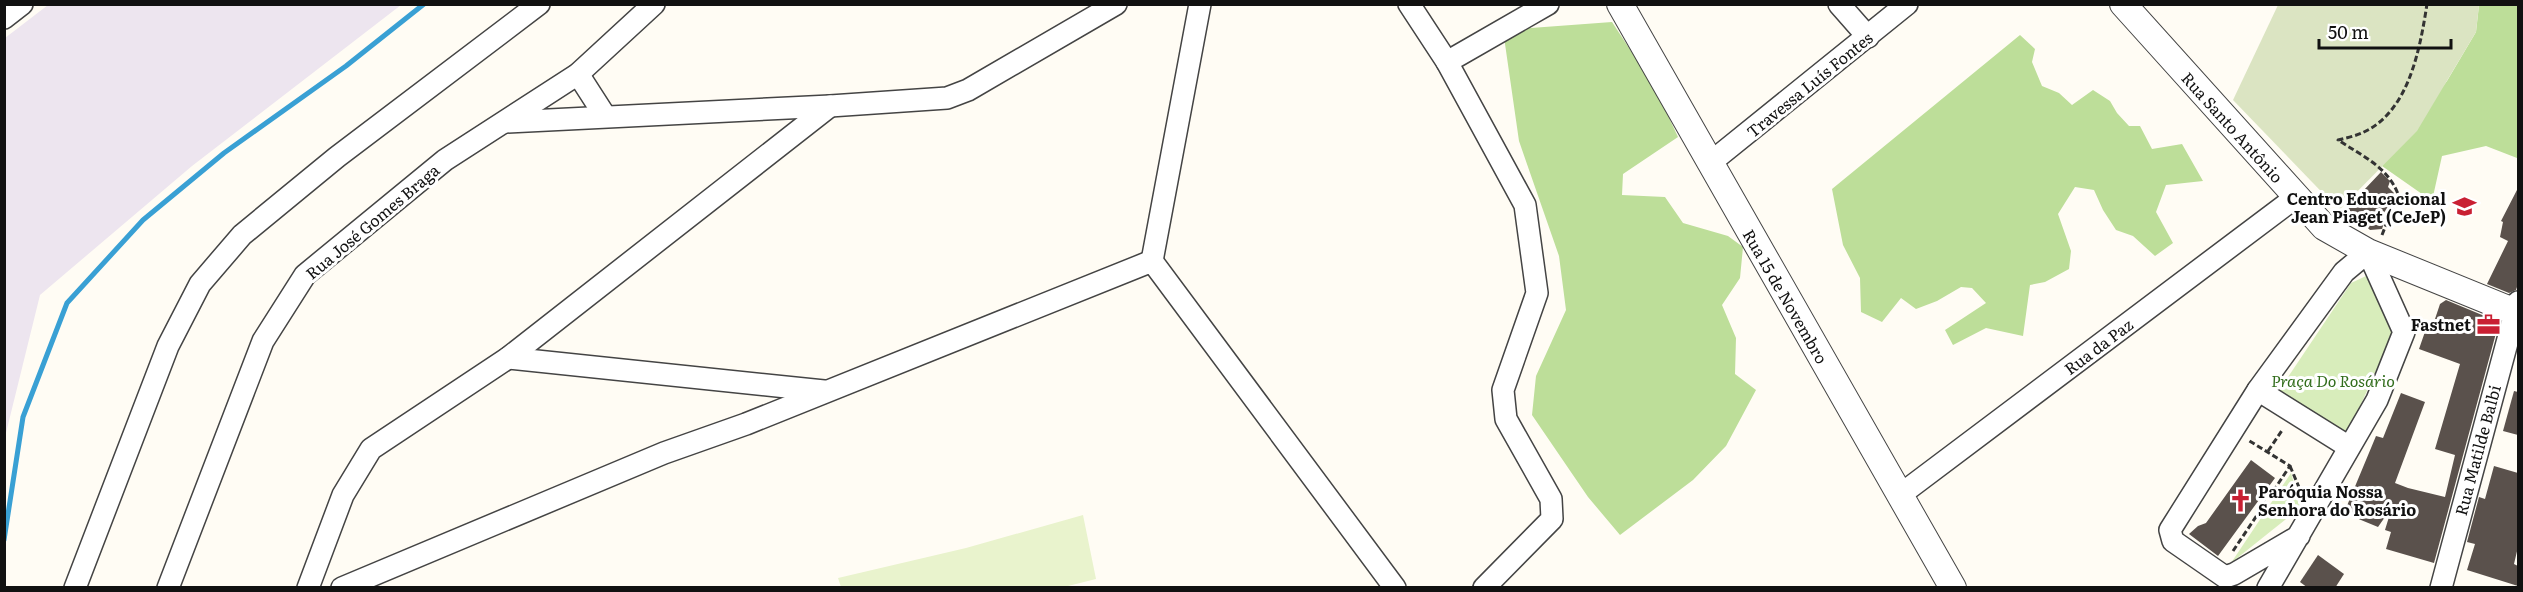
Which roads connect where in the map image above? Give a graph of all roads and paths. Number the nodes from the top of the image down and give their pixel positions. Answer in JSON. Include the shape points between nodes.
{"nodes":[{"id":1,"x":22,"y":4,"type":"edge"},
{"id":2,"x":539,"y":4,"type":"edge"},
{"id":3,"x":654,"y":4,"type":"edge"},
{"id":4,"x":1116,"y":4,"type":"edge"},
{"id":5,"x":1200,"y":4,"type":"edge"},
{"id":6,"x":1409,"y":4,"type":"edge"},
{"id":7,"x":1548,"y":4,"type":"edge"},
{"id":8,"x":1620,"y":4,"type":"edge"},
{"id":9,"x":1839,"y":4,"type":"edge"},
{"id":10,"x":1907,"y":4,"type":"edge"},
{"id":11,"x":2123,"y":4,"type":"edge"},
{"id":12,"x":2427,"y":4,"type":"edge"},
{"id":13,"x":4,"y":18,"type":"edge"},
{"id":14,"x":1868,"y":37,"type":"junction"},
{"id":15,"x":1447,"y":62,"type":"junction"},
{"id":16,"x":578,"y":74,"type":"junction"},
{"id":17,"x":830,"y":106,"type":"junction"},
{"id":18,"x":605,"y":116,"type":"junction"},
{"id":19,"x":505,"y":122,"type":"junction"},
{"id":20,"x":1710,"y":163,"type":"junction"},
{"id":21,"x":2296,"y":197,"type":"junction"},
{"id":22,"x":2374,"y":245,"type":"junction"},
{"id":23,"x":1152,"y":261,"type":"junction"},
{"id":24,"x":2517,"y":309,"type":"edge"},
{"id":25,"x":508,"y":358,"type":"junction"},
{"id":26,"x":2258,"y":390,"type":"junction"},
{"id":27,"x":827,"y":391,"type":"junction"},
{"id":28,"x":2294,"y":413,"type":"junction"},
{"id":29,"x":2241,"y":436,"type":"dead end"},
{"id":30,"x":2349,"y":447,"type":"junction"},
{"id":31,"x":2268,"y":452,"type":"junction"},
{"id":32,"x":2290,"y":466,"type":"junction"},
{"id":33,"x":1900,"y":495,"type":"junction"},
{"id":34,"x":2304,"y":501,"type":"dead end"},
{"id":35,"x":2299,"y":536,"type":"junction"},
{"id":36,"x":2227,"y":560,"type":"dead end"},
{"id":37,"x":75,"y":588,"type":"edge"},
{"id":38,"x":168,"y":588,"type":"edge"},
{"id":39,"x":308,"y":588,"type":"edge"},
{"id":40,"x":342,"y":588,"type":"edge"},
{"id":41,"x":1395,"y":588,"type":"edge"},
{"id":42,"x":1484,"y":588,"type":"edge"},
{"id":43,"x":1953,"y":588,"type":"edge"},
{"id":44,"x":2268,"y":588,"type":"edge"},
{"id":45,"x":2441,"y":588,"type":"edge"}],
"edges":[{"from":1,"to":13,"type":"street"},
{"from":2,"to":37,"type":"street","via":[[337,157],[242,235],[200,284],[168,346]]},
{"from":3,"to":16,"type":"street","name":"Rua José Gomes Braga"},
{"from":4,"to":17,"type":"street","via":[[968,90],[947,98]]},
{"from":5,"to":23,"type":"street"},
{"from":6,"to":15,"type":"street"},
{"from":7,"to":15,"type":"street"},
{"from":8,"to":20,"type":"street","name":"Rua 15 de Novembro"},
{"from":9,"to":14,"type":"street"},
{"from":10,"to":14,"type":"street","name":"Travessa Luís Fontes"},
{"from":11,"to":21,"type":"street","name":"Rua Santo Antônio"},
{"from":12,"to":22,"type":"path","via":[[2419,54],[2398,104],[2364,133],[2338,140],[2381,168],[2392,179],[2398,194]]},
{"from":14,"to":20,"type":"street","name":"Travessa Luís Fontes"},
{"from":15,"to":42,"type":"street","via":[[1525,205],[1537,293],[1503,390],[1506,419],[1551,499],[1552,519]]},
{"from":16,"to":18,"type":"street"},
{"from":16,"to":19,"type":"street","name":"Rua José Gomes Braga"},
{"from":17,"to":18,"type":"street"},
{"from":17,"to":25,"type":"street"},
{"from":18,"to":19,"type":"street"},
{"from":19,"to":38,"type":"street","name":"Rua José Gomes Braga","via":[[445,160],[305,275],[262,341]]},
{"from":20,"to":33,"type":"street","name":"Rua 15 de Novembro"},
{"from":21,"to":22,"type":"street","name":"Rua Santo Antônio","via":[[2324,227]]},
{"from":21,"to":33,"type":"street","name":"Rua da Paz"},
{"from":22,"to":24,"type":"street","name":"Rua Santo Antônio"},
{"from":22,"to":26,"type":"street","via":[[2344,272]]},
{"from":22,"to":30,"type":"street","via":[[2403,332],[2377,400]]},
{"from":23,"to":27,"type":"street"},
{"from":23,"to":41,"type":"street"},
{"from":24,"to":45,"type":"street","name":"Rua Matilde Balbi"},
{"from":25,"to":27,"type":"street"},
{"from":25,"to":39,"type":"street","via":[[371,449],[343,495]]},
{"from":26,"to":28,"type":"street"},
{"from":26,"to":35,"type":"street","via":[[2170,530],[2173,541],[2225,577]]},
{"from":27,"to":40,"type":"street","via":[[664,453]]},
{"from":28,"to":30,"type":"street"},
{"from":28,"to":31,"type":"path"},
{"from":29,"to":31,"type":"path"},
{"from":30,"to":35,"type":"street"},
{"from":31,"to":32,"type":"path"},
{"from":32,"to":34,"type":"path"},
{"from":32,"to":36,"type":"path"},
{"from":33,"to":43,"type":"street","name":"Rua 15 de Novembro"},
{"from":35,"to":44,"type":"street"}]}
